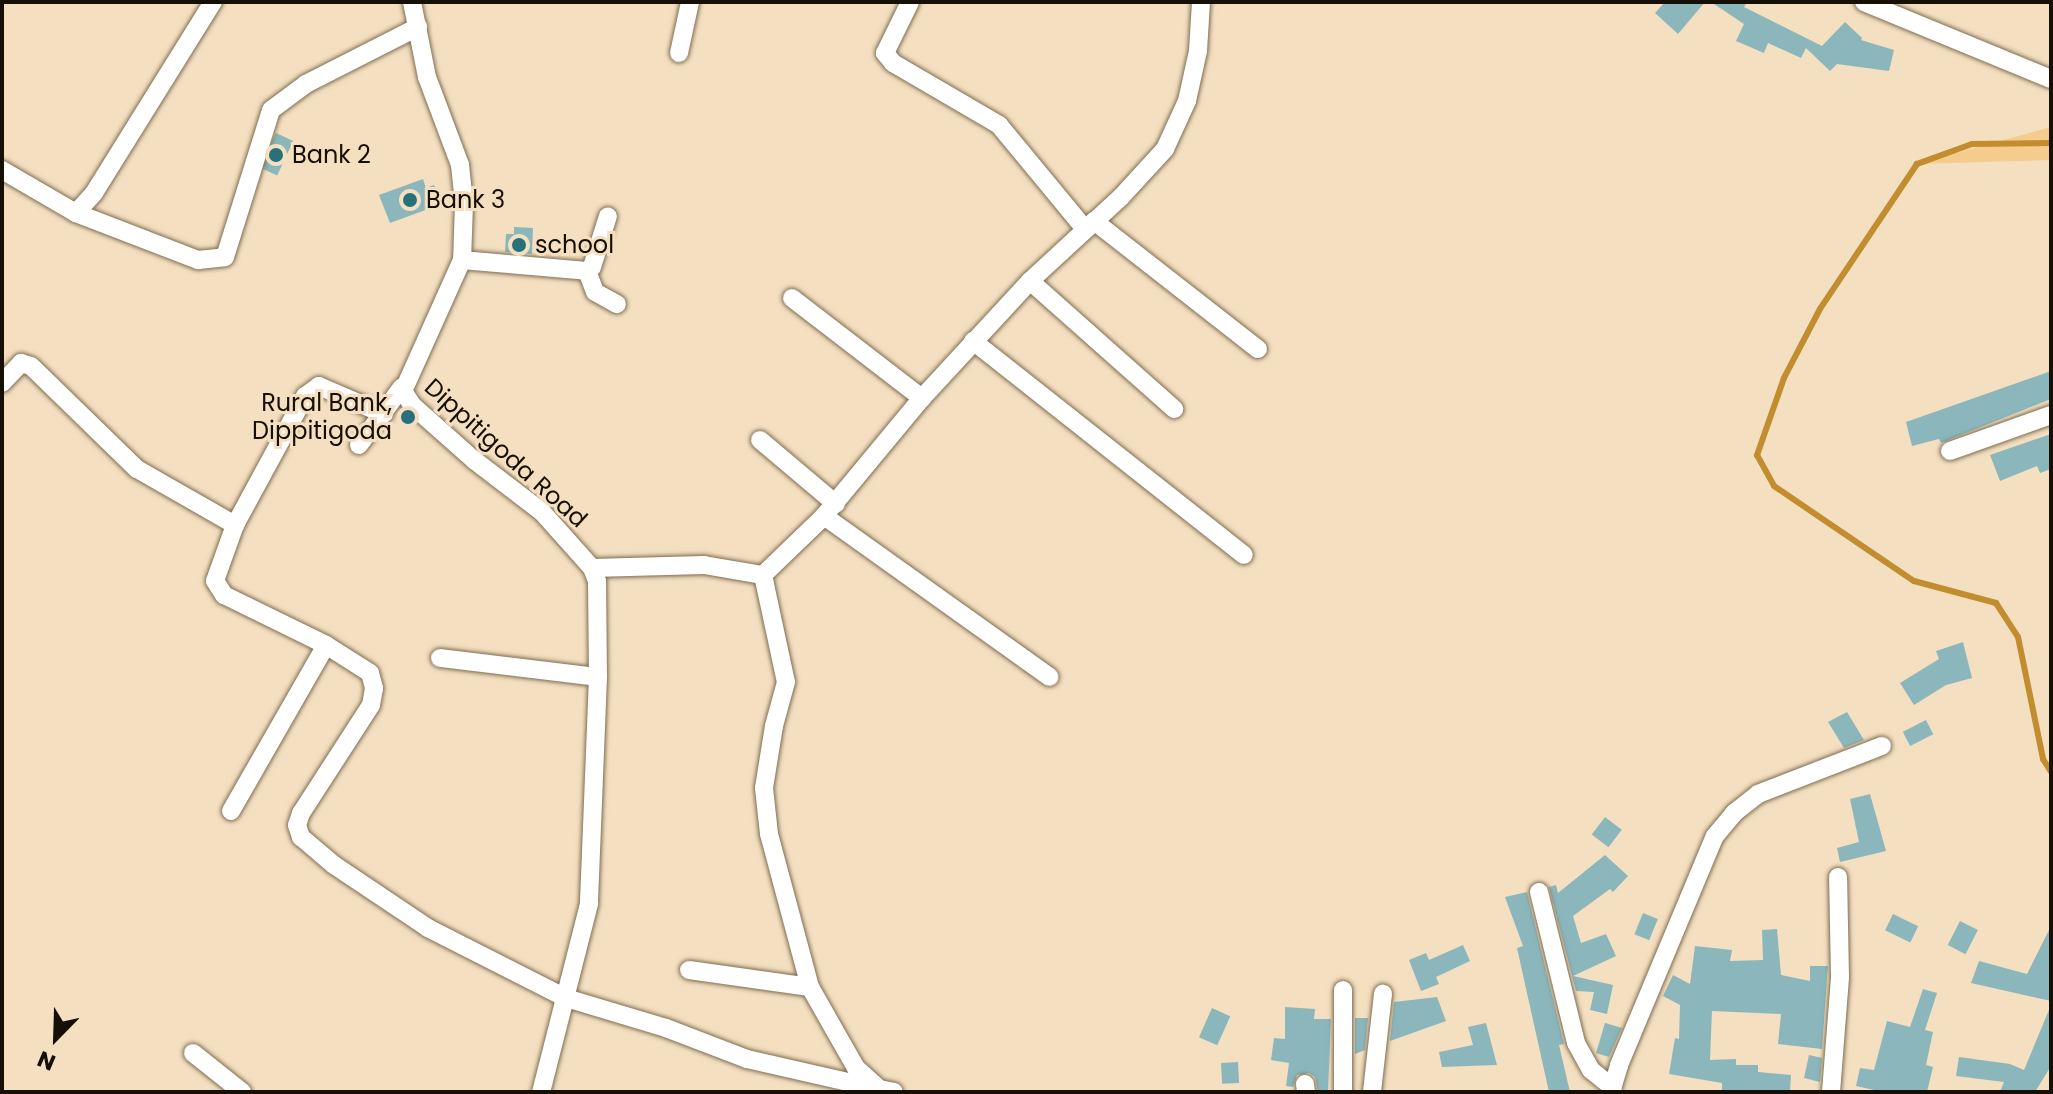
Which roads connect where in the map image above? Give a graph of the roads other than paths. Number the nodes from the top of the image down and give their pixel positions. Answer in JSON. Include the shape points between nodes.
{"nodes":[{"id":1,"x":213,"y":2,"type":"edge"},
{"id":2,"x":412,"y":2,"type":"edge"},
{"id":3,"x":690,"y":2,"type":"edge"},
{"id":4,"x":910,"y":2,"type":"edge"},
{"id":5,"x":1201,"y":2,"type":"edge"},
{"id":6,"x":1864,"y":2,"type":"edge"},
{"id":7,"x":418,"y":27,"type":"junction"},
{"id":8,"x":679,"y":53,"type":"dead end"},
{"id":9,"x":2051,"y":79,"type":"edge"},
{"id":10,"x":2,"y":170,"type":"edge"},
{"id":11,"x":76,"y":213,"type":"junction"},
{"id":12,"x":608,"y":216,"type":"dead end"},
{"id":13,"x":1089,"y":225,"type":"junction"},
{"id":14,"x":462,"y":260,"type":"junction"},
{"id":15,"x":587,"y":271,"type":"junction"},
{"id":16,"x":1030,"y":281,"type":"junction"},
{"id":17,"x":792,"y":298,"type":"dead end"},
{"id":18,"x":617,"y":304,"type":"dead end"},
{"id":19,"x":973,"y":341,"type":"junction"},
{"id":20,"x":1258,"y":349,"type":"dead end"},
{"id":21,"x":2,"y":383,"type":"edge"},
{"id":22,"x":402,"y":387,"type":"junction"},
{"id":23,"x":922,"y":398,"type":"junction"},
{"id":24,"x":1174,"y":409,"type":"dead end"},
{"id":25,"x":384,"y":414,"type":"junction"},
{"id":26,"x":2051,"y":415,"type":"edge"},
{"id":27,"x":760,"y":440,"type":"dead end"},
{"id":28,"x":359,"y":445,"type":"dead end"},
{"id":29,"x":1950,"y":451,"type":"dead end"},
{"id":30,"x":830,"y":510,"type":"junction"},
{"id":31,"x":235,"y":525,"type":"junction"},
{"id":32,"x":1244,"y":555,"type":"dead end"},
{"id":33,"x":592,"y":568,"type":"junction"},
{"id":34,"x":763,"y":575,"type":"junction"},
{"id":35,"x":326,"y":645,"type":"junction"},
{"id":36,"x":440,"y":658,"type":"dead end"},
{"id":37,"x":598,"y":677,"type":"junction"},
{"id":38,"x":1050,"y":677,"type":"dead end"},
{"id":39,"x":1882,"y":746,"type":"dead end"},
{"id":40,"x":231,"y":811,"type":"dead end"},
{"id":41,"x":1838,"y":877,"type":"dead end"},
{"id":42,"x":1539,"y":892,"type":"dead end"},
{"id":43,"x":689,"y":970,"type":"dead end"},
{"id":44,"x":810,"y":987,"type":"junction"},
{"id":45,"x":1343,"y":990,"type":"dead end"},
{"id":46,"x":1383,"y":994,"type":"dead end"},
{"id":47,"x":566,"y":998,"type":"junction"},
{"id":48,"x":193,"y":1053,"type":"dead end"},
{"id":49,"x":886,"y":1090,"type":"edge"},
{"id":50,"x":1612,"y":1090,"type":"edge"},
{"id":51,"x":242,"y":1092,"type":"edge"},
{"id":52,"x":541,"y":1092,"type":"edge"},
{"id":53,"x":1343,"y":1092,"type":"edge"},
{"id":54,"x":1372,"y":1092,"type":"edge"},
{"id":55,"x":1831,"y":1092,"type":"edge"}],
"edges":[{"from":1,"to":11,"type":"street","via":[[94,193]]},
{"from":2,"to":7,"type":"street","name":"Dippitigoda Road"},
{"from":3,"to":8,"type":"street"},
{"from":4,"to":13,"type":"street","via":[[885,53],[893,63],[999,125]]},
{"from":5,"to":13,"type":"street","via":[[1187,101],[1165,149]]},
{"from":6,"to":9,"type":"street"},
{"from":7,"to":11,"type":"street","via":[[306,84],[271,110],[225,257],[198,260]]},
{"from":7,"to":14,"type":"street","name":"Dippitigoda Road","via":[[427,77],[460,165]]},
{"from":10,"to":11,"type":"street"},
{"from":12,"to":15,"type":"street"},
{"from":13,"to":16,"type":"street"},
{"from":13,"to":20,"type":"street"},
{"from":14,"to":15,"type":"street"},
{"from":14,"to":22,"type":"street","name":"Dippitigoda Road"},
{"from":15,"to":18,"type":"street","via":[[595,292]]},
{"from":16,"to":19,"type":"street"},
{"from":16,"to":24,"type":"street"},
{"from":17,"to":23,"type":"street"},
{"from":19,"to":23,"type":"street"},
{"from":19,"to":32,"type":"street"},
{"from":21,"to":31,"type":"street","via":[[21,363],[31,366],[137,469]]},
{"from":22,"to":25,"type":"street"},
{"from":22,"to":33,"type":"street","name":"Dippitigoda Road","via":[[412,405],[542,512]]},
{"from":23,"to":30,"type":"street"},
{"from":25,"to":28,"type":"street"},
{"from":25,"to":31,"type":"street","via":[[315,387],[305,396]]},
{"from":26,"to":29,"type":"street"},
{"from":27,"to":30,"type":"street"},
{"from":30,"to":34,"type":"street"},
{"from":30,"to":38,"type":"street"},
{"from":31,"to":35,"type":"street","via":[[215,581],[224,595]]},
{"from":33,"to":34,"type":"street","via":[[704,565]]},
{"from":33,"to":37,"type":"street","via":[[597,581]]},
{"from":34,"to":44,"type":"street","via":[[786,682],[764,788],[769,834]]},
{"from":35,"to":40,"type":"street"},
{"from":35,"to":47,"type":"street","via":[[370,673],[374,688],[371,705],[301,813],[301,837],[428,928]]},
{"from":36,"to":37,"type":"street"},
{"from":37,"to":47,"type":"street","via":[[589,904]]},
{"from":39,"to":50,"type":"street","via":[[1758,794],[1715,836]]},
{"from":41,"to":55,"type":"street","via":[[1840,977]]},
{"from":42,"to":50,"type":"street","via":[[1576,1043],[1591,1070]]},
{"from":43,"to":44,"type":"street"},
{"from":44,"to":49,"type":"street","via":[[856,1068]]},
{"from":45,"to":53,"type":"street"},
{"from":46,"to":54,"type":"street"},
{"from":47,"to":49,"type":"street","via":[[747,1059]]},
{"from":47,"to":52,"type":"street"},
{"from":48,"to":51,"type":"street"}]}
